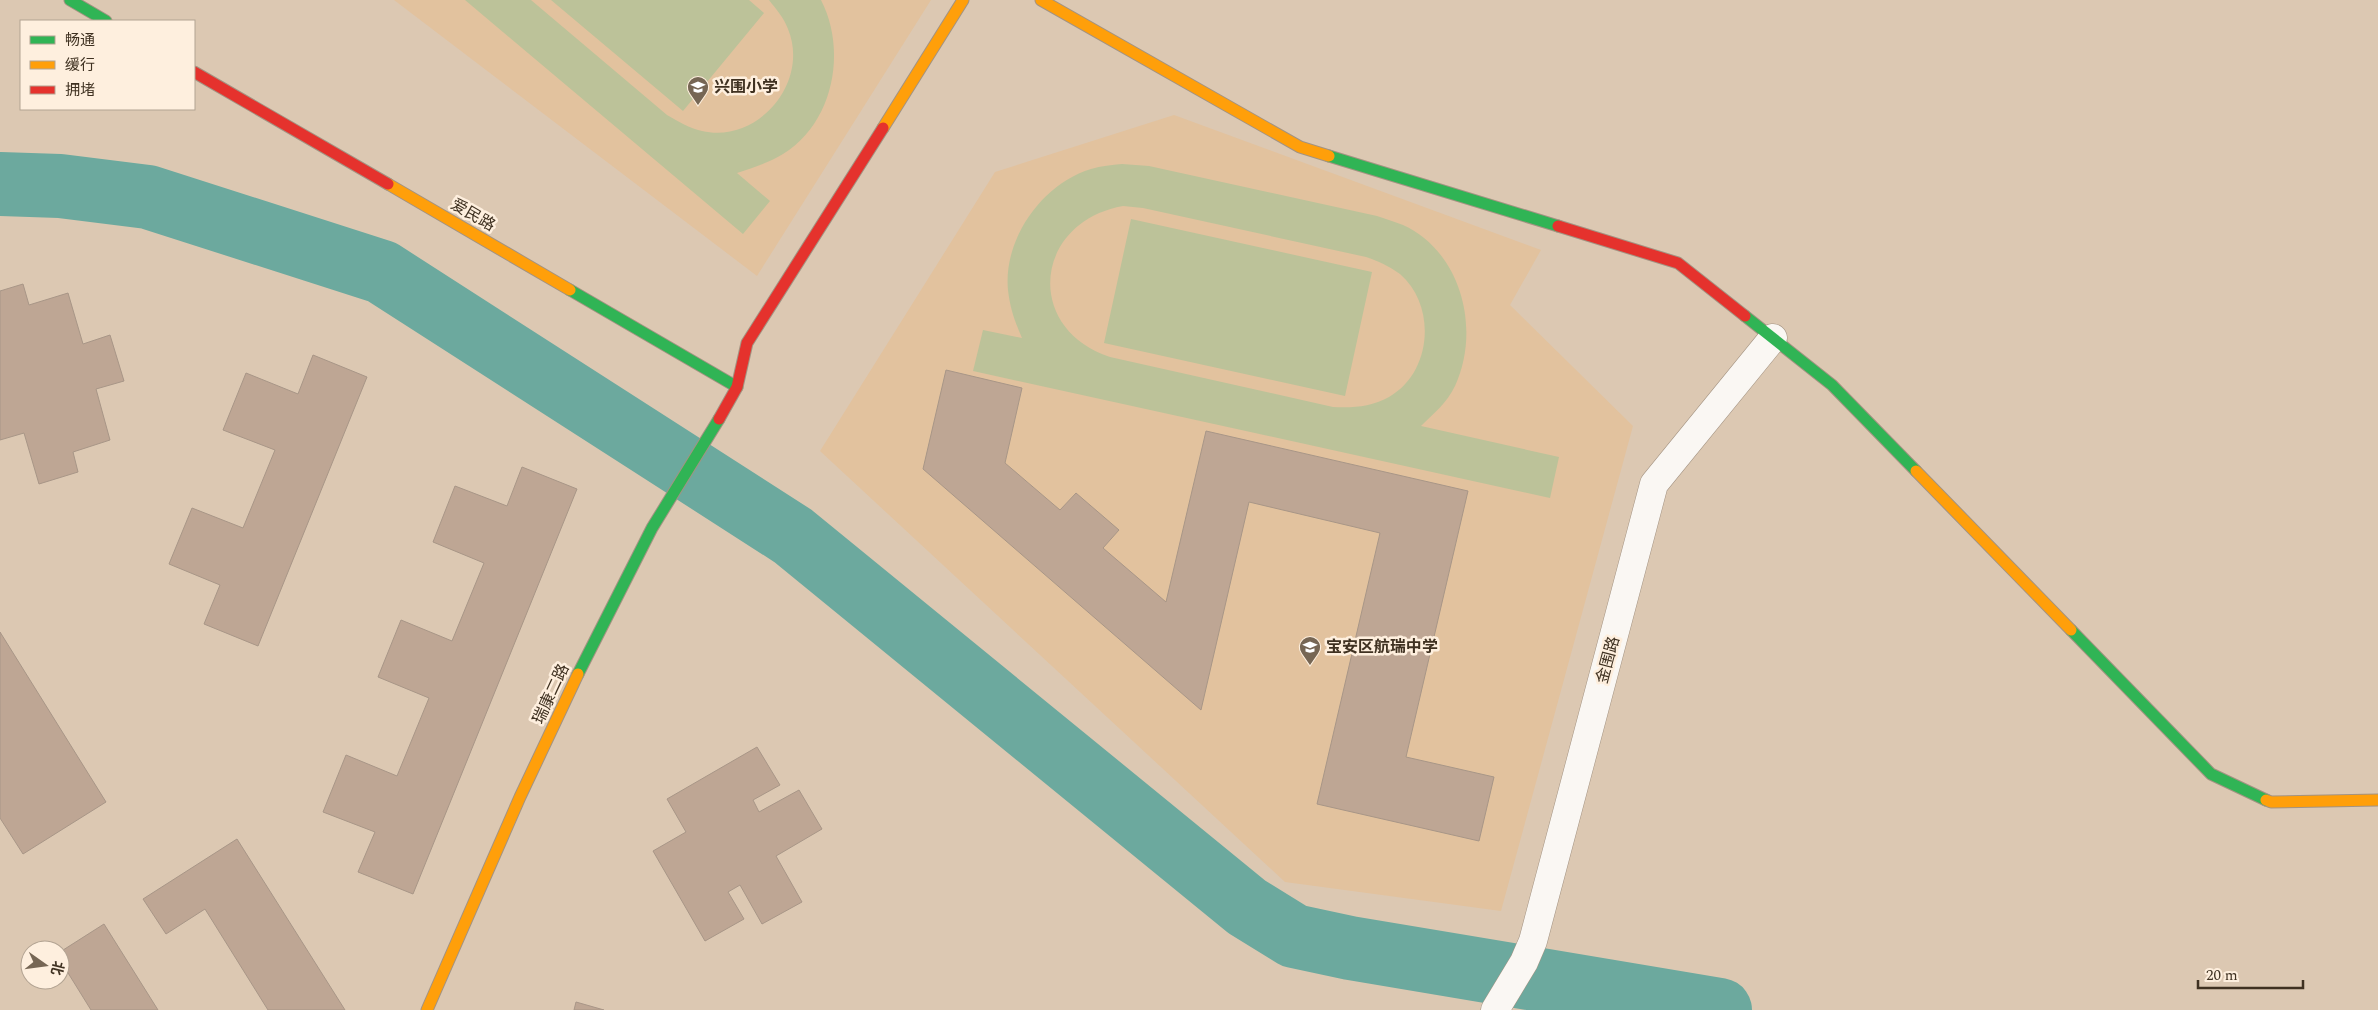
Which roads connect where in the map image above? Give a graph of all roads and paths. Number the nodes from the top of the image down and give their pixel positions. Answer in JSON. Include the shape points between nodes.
{"nodes":[{"id":1,"x":70,"y":0,"type":"edge"},
{"id":2,"x":963,"y":0,"type":"edge"},
{"id":3,"x":1041,"y":0,"type":"edge"},
{"id":4,"x":104,"y":20,"type":"edge"},
{"id":5,"x":195,"y":73,"type":"edge"},
{"id":6,"x":1772,"y":338,"type":"junction"},
{"id":7,"x":737,"y":387,"type":"junction"},
{"id":8,"x":2378,"y":800,"type":"edge"},
{"id":9,"x":426,"y":1010,"type":"edge"},
{"id":10,"x":1496,"y":1010,"type":"edge"}],
"edges":[{"from":1,"to":4,"type":"street"},
{"from":2,"to":7,"type":"street","name":"瑞康二路","via":[[747,343]]},
{"from":3,"to":6,"type":"street","via":[[1300,147],[1678,263]]},
{"from":5,"to":7,"type":"street","name":"爱民路"},
{"from":6,"to":8,"type":"street","via":[[1832,386],[2212,774],[2271,802]]},
{"from":6,"to":10,"type":"street","name":"金围路","via":[[1654,484],[1540,917],[1524,962]]},
{"from":7,"to":9,"type":"street","name":"瑞康二路","via":[[652,528],[584,662]]}]}
